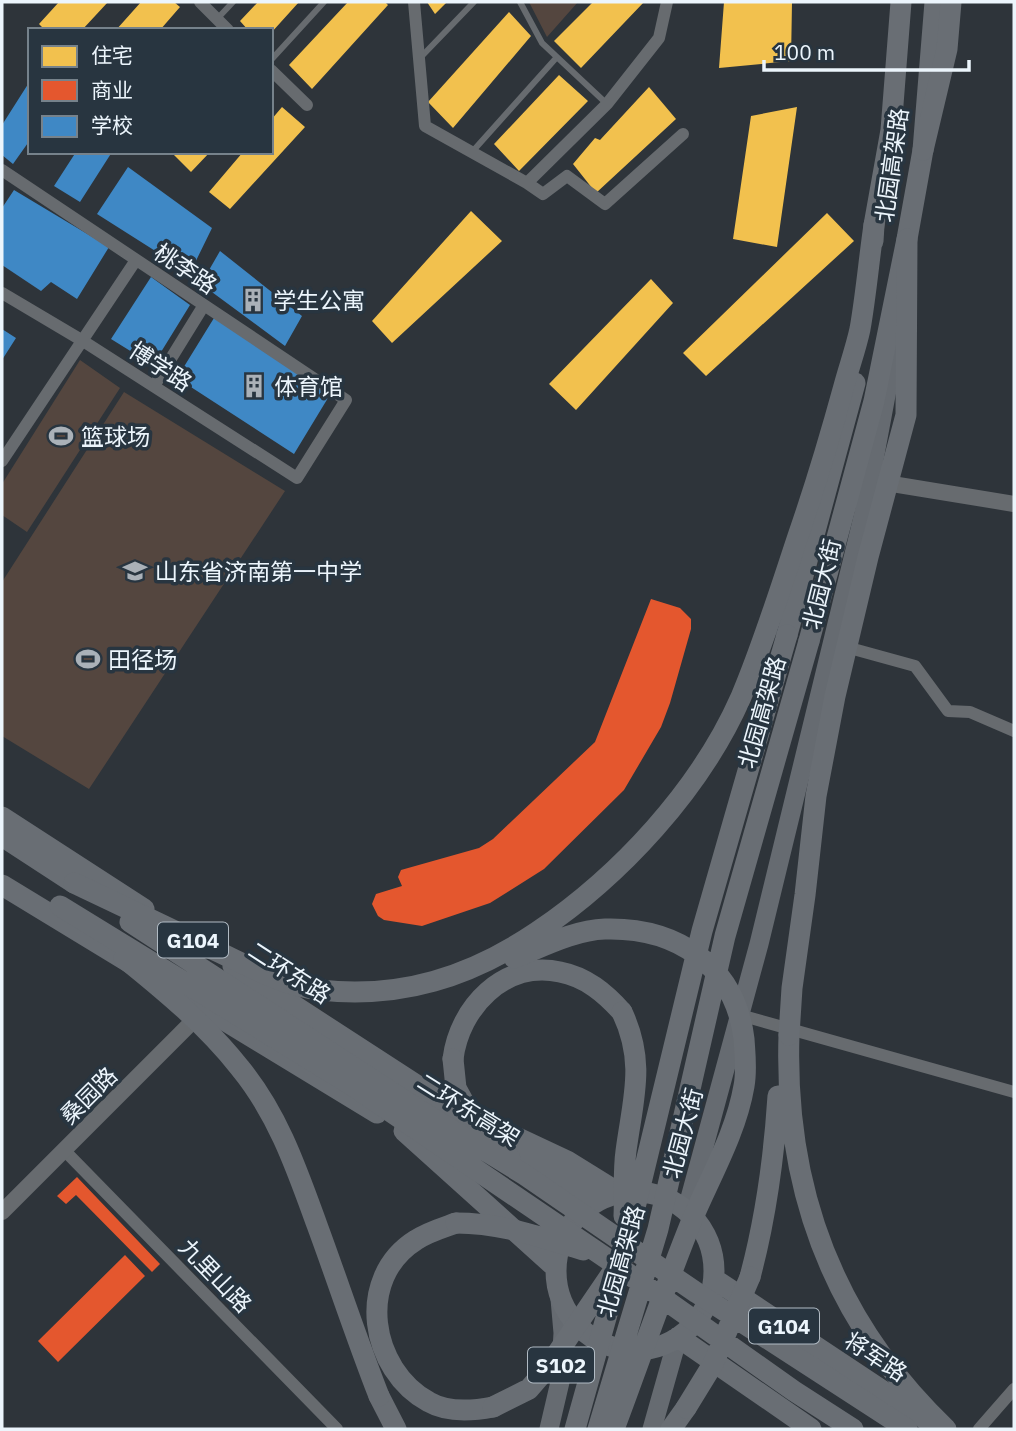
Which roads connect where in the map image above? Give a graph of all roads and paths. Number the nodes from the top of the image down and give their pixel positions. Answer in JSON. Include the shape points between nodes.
{"nodes":[{"id":1,"x":200,"y":2,"type":"edge"},
{"id":2,"x":233,"y":2,"type":"edge"},
{"id":3,"x":324,"y":2,"type":"edge"},
{"id":4,"x":414,"y":2,"type":"edge"},
{"id":5,"x":474,"y":2,"type":"edge"},
{"id":6,"x":520,"y":2,"type":"edge"},
{"id":7,"x":667,"y":2,"type":"edge"},
{"id":8,"x":937,"y":2,"type":"edge"},
{"id":9,"x":951,"y":2,"type":"edge"},
{"id":10,"x":899,"y":4,"type":"edge"},
{"id":11,"x":218,"y":19,"type":"junction"},
{"id":12,"x":227,"y":28,"type":"edge"},
{"id":13,"x":557,"y":57,"type":"junction"},
{"id":14,"x":273,"y":58,"type":"edge"},
{"id":15,"x":419,"y":59,"type":"junction"},
{"id":16,"x":273,"y":72,"type":"edge"},
{"id":17,"x":307,"y":104,"type":"dead end"},
{"id":18,"x":607,"y":104,"type":"junction"},
{"id":19,"x":683,"y":134,"type":"dead end"},
{"id":20,"x":923,"y":150,"type":"junction"},
{"id":21,"x":472,"y":152,"type":"junction"},
{"id":22,"x":2,"y":170,"type":"edge"},
{"id":23,"x":527,"y":183,"type":"junction"},
{"id":24,"x":874,"y":225,"type":"junction"},
{"id":25,"x":907,"y":239,"type":"junction"},
{"id":26,"x":136,"y":260,"type":"junction"},
{"id":27,"x":2,"y":293,"type":"edge"},
{"id":28,"x":204,"y":305,"type":"junction"},
{"id":29,"x":83,"y":341,"type":"junction"},
{"id":30,"x":154,"y":386,"type":"junction"},
{"id":31,"x":2,"y":461,"type":"edge"},
{"id":32,"x":296,"y":478,"type":"joint"},
{"id":33,"x":870,"y":481,"type":"junction"},
{"id":34,"x":1014,"y":503,"type":"edge"},
{"id":35,"x":846,"y":647,"type":"junction"},
{"id":36,"x":1014,"y":731,"type":"edge"},
{"id":37,"x":2,"y":817,"type":"edge"},
{"id":38,"x":2,"y":836,"type":"edge"},
{"id":39,"x":2,"y":869,"type":"edge"},
{"id":40,"x":74,"y":883,"type":"junction"},
{"id":41,"x":2,"y":885,"type":"edge"},
{"id":42,"x":60,"y":906,"type":"junction"},
{"id":43,"x":442,"y":981,"type":"junction"},
{"id":44,"x":206,"y":1009,"type":"junction"},
{"id":45,"x":740,"y":1014,"type":"junction"},
{"id":46,"x":789,"y":1035,"type":"junction"},
{"id":47,"x":1014,"y":1092,"type":"edge"},
{"id":48,"x":443,"y":1102,"type":"junction"},
{"id":49,"x":404,"y":1131,"type":"junction"},
{"id":50,"x":65,"y":1151,"type":"junction"},
{"id":51,"x":525,"y":1175,"type":"junction"},
{"id":52,"x":641,"y":1191,"type":"junction"},
{"id":53,"x":617,"y":1192,"type":"junction"},
{"id":54,"x":595,"y":1201,"type":"junction"},
{"id":55,"x":687,"y":1209,"type":"junction"},
{"id":56,"x":2,"y":1212,"type":"edge"},
{"id":57,"x":562,"y":1237,"type":"junction"},
{"id":58,"x":615,"y":1257,"type":"junction"},
{"id":59,"x":555,"y":1267,"type":"junction"},
{"id":60,"x":714,"y":1279,"type":"junction"},
{"id":61,"x":560,"y":1300,"type":"junction"},
{"id":62,"x":678,"y":1337,"type":"junction"},
{"id":63,"x":1014,"y":1389,"type":"edge"},
{"id":64,"x":337,"y":1429,"type":"edge"},
{"id":65,"x":395,"y":1429,"type":"edge"},
{"id":66,"x":549,"y":1429,"type":"edge"},
{"id":67,"x":575,"y":1429,"type":"edge"},
{"id":68,"x":598,"y":1429,"type":"edge"},
{"id":69,"x":614,"y":1429,"type":"edge"},
{"id":70,"x":652,"y":1429,"type":"edge"},
{"id":71,"x":671,"y":1429,"type":"edge"},
{"id":72,"x":811,"y":1429,"type":"edge"},
{"id":73,"x":853,"y":1429,"type":"edge"},
{"id":74,"x":907,"y":1429,"type":"edge"},
{"id":75,"x":944,"y":1429,"type":"edge"},
{"id":76,"x":979,"y":1429,"type":"edge"}],
"edges":[{"from":1,"to":11,"type":"street"},
{"from":2,"to":11,"type":"lane"},
{"from":3,"to":14,"type":"lane"},
{"from":4,"to":15,"type":"street"},
{"from":5,"to":15,"type":"lane"},
{"from":6,"to":13,"type":"lane","via":[[542,43]]},
{"from":7,"to":18,"type":"street","via":[[659,38]]},
{"from":8,"to":20,"type":"highway","name":"北园高架路","bridge":true},
{"from":8,"to":33,"type":"main road","name":"北园大街","via":[[922,178]]},
{"from":9,"to":20,"type":"highway","bridge":true,"via":[[947,49]]},
{"from":10,"to":24,"type":"highway","name":"北园高架路","via":[[891,130]]},
{"from":10,"to":52,"type":"main road","name":"北园大街","via":[[885,123],[850,327],[815,465],[757,747]]},
{"from":11,"to":12,"type":"street"},
{"from":13,"to":18,"type":"lane"},
{"from":13,"to":21,"type":"lane"},
{"from":15,"to":21,"type":"street","via":[[425,126]]},
{"from":16,"to":17,"type":"street"},
{"from":18,"to":23,"type":"street"},
{"from":19,"to":23,"type":"street","via":[[605,204],[568,176],[543,194]]},
{"from":20,"to":25,"type":"highway","name":"北园高架路"},
{"from":21,"to":23,"type":"street"},
{"from":22,"to":26,"type":"street","name":"桃李路"},
{"from":24,"to":43,"type":"highway","bridge":true,"via":[[859,330],[814,490],[740,699],[715,745],[662,818],[618,869],[585,898],[517,945]]},
{"from":24,"to":58,"type":"highway","name":"北园高架路","bridge":true,"via":[[872,313],[863,351]]},
{"from":25,"to":35,"type":"highway","bridge":true,"via":[[906,415]]},
{"from":25,"to":68,"type":"highway","name":"北园高架路","bridge":true,"via":[[874,401],[725,936],[658,1230]]},
{"from":26,"to":28,"type":"street","name":"桃李路"},
{"from":26,"to":29,"type":"street"},
{"from":27,"to":29,"type":"street","name":"博学路"},
{"from":28,"to":30,"type":"street"},
{"from":28,"to":32,"type":"street","name":"桃李路","via":[[346,400]]},
{"from":29,"to":30,"type":"street","name":"博学路"},
{"from":29,"to":31,"type":"street"},
{"from":30,"to":32,"type":"street","name":"博学路"},
{"from":33,"to":34,"type":"street"},
{"from":33,"to":45,"type":"main road","name":"北园大街"},
{"from":35,"to":36,"type":"street","via":[[915,666],[948,711],[970,712]]},
{"from":35,"to":46,"type":"highway","bridge":true,"via":[[816,796]]},
{"from":37,"to":48,"type":"highway","name":"二环东路","number":"G104"},
{"from":38,"to":40,"type":"highway","name":"二环东高架"},
{"from":39,"to":42,"type":"highway","name":"二环东高架"},
{"from":40,"to":43,"type":"highway","bridge":true,"via":[[270,976],[305,987],[368,992]]},
{"from":40,"to":51,"type":"highway","name":"二环东高架","bridge":true},
{"from":41,"to":44,"type":"highway","number":"G104"},
{"from":42,"to":58,"type":"highway","name":"二环东高架","bridge":true,"via":[[350,1084]]},
{"from":42,"to":65,"type":"highway","bridge":true,"via":[[165,991],[211,1035],[263,1102],[295,1165]]},
{"from":43,"to":69,"type":"highway","bridge":true,"via":[[603,929],[670,940],[704,958],[734,999],[746,1062],[738,1108]]},
{"from":44,"to":49,"type":"highway","number":"G104"},
{"from":44,"to":50,"type":"street","name":"桑园路"},
{"from":45,"to":47,"type":"street"},
{"from":45,"to":55,"type":"main road","name":"北园大街"},
{"from":46,"to":71,"type":"highway","bridge":true,"via":[[779,1076],[775,1154],[763,1229],[750,1277],[713,1364]]},
{"from":46,"to":75,"type":"highway","via":[[787,1078],[797,1165],[824,1255],[884,1359]]},
{"from":48,"to":53,"type":"highway","name":"二环东路","number":"G104","via":[[567,1161]]},
{"from":48,"to":54,"type":"highway","name":"二环东路","number":"G104"},
{"from":49,"to":57,"type":"highway","number":"G104"},
{"from":49,"to":59,"type":"highway","number":"G104"},
{"from":50,"to":56,"type":"street","name":"桑园路"},
{"from":50,"to":64,"type":"street","name":"九里山路"},
{"from":51,"to":58,"type":"highway","bridge":true,"via":[[469,1112],[456,1088],[455,1040],[478,999],[497,984],[516,975],[558,971],[605,993],[622,1012],[637,1059]]},
{"from":51,"to":74,"type":"highway","name":"二环东高架","bridge":true},
{"from":52,"to":53,"type":"highway"},
{"from":52,"to":55,"type":"highway"},
{"from":53,"to":54,"type":"highway"},
{"from":54,"to":57,"type":"highway","via":[[576,1216]]},
{"from":55,"to":60,"type":"highway","via":[[704,1229],[713,1253]]},
{"from":57,"to":59,"type":"highway"},
{"from":58,"to":58,"type":"highway","bridge":true,"via":[[548,1367],[529,1389],[493,1407],[474,1411],[431,1404],[397,1376],[384,1354],[376,1308],[382,1280],[414,1241],[435,1230],[456,1223],[484,1223]]},
{"from":58,"to":67,"type":"highway","name":"北园高架路","bridge":true},
{"from":58,"to":73,"type":"highway","name":"二环东高架","bridge":true,"via":[[783,1383]]},
{"from":59,"to":61,"type":"highway"},
{"from":60,"to":62,"type":"highway","via":[[696,1322]]},
{"from":60,"to":75,"type":"highway","name":"将军路","number":"G104"},
{"from":61,"to":62,"type":"highway","via":[[573,1322],[596,1340],[623,1350],[652,1348]]},
{"from":61,"to":66,"type":"main road","number":"S102","via":[[560,1382]]},
{"from":62,"to":70,"type":"main road"},
{"from":62,"to":72,"type":"highway"},
{"from":63,"to":76,"type":"street"}]}
